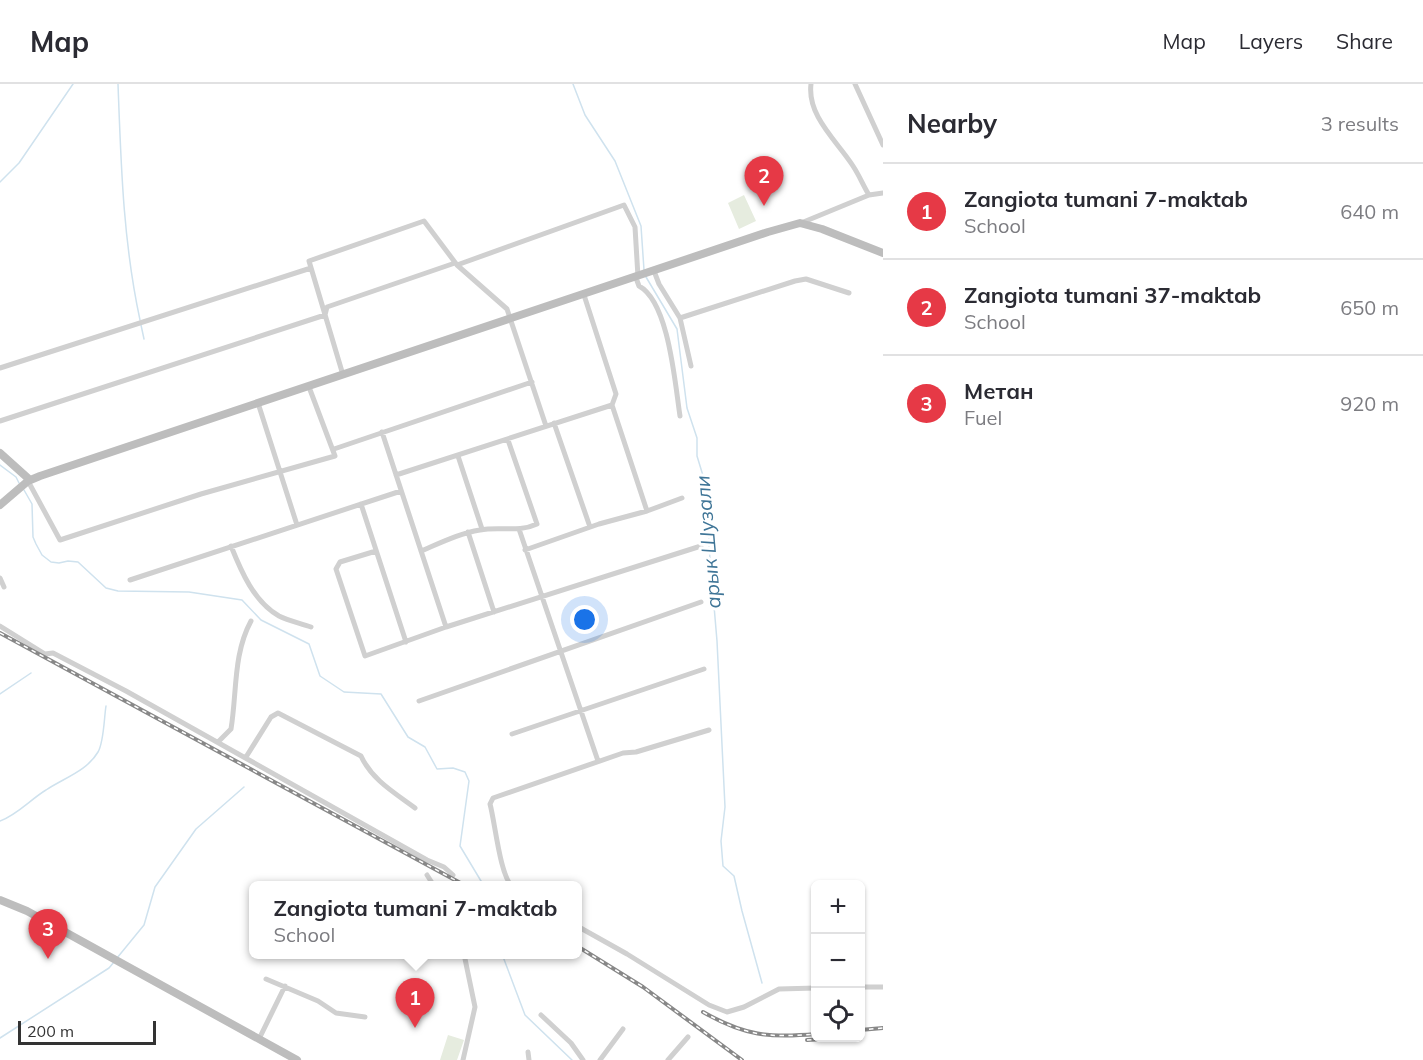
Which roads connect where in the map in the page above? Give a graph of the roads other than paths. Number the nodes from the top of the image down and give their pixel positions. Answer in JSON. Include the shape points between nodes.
{"nodes":[{"id":1,"x":810,"y":84,"type":"edge"},
{"id":2,"x":855,"y":84,"type":"edge"},
{"id":3,"x":883,"y":145,"type":"edge"},
{"id":4,"x":883,"y":193,"type":"edge"},
{"id":5,"x":869,"y":195,"type":"junction"},
{"id":6,"x":800,"y":223,"type":"junction"},
{"id":7,"x":883,"y":253,"type":"edge"},
{"id":8,"x":456,"y":264,"type":"junction"},
{"id":9,"x":311,"y":268,"type":"junction"},
{"id":10,"x":644,"y":275,"type":"junction"},
{"id":11,"x":849,"y":292,"type":"dead end"},
{"id":12,"x":584,"y":295,"type":"junction"},
{"id":13,"x":325,"y":315,"type":"junction"},
{"id":14,"x":680,"y":318,"type":"junction"},
{"id":15,"x":511,"y":319,"type":"junction"},
{"id":16,"x":691,"y":366,"type":"dead end"},
{"id":17,"x":0,"y":368,"type":"edge"},
{"id":18,"x":343,"y":375,"type":"junction"},
{"id":19,"x":532,"y":382,"type":"junction"},
{"id":20,"x":309,"y":387,"type":"junction"},
{"id":21,"x":258,"y":403,"type":"junction"},
{"id":22,"x":612,"y":405,"type":"junction"},
{"id":23,"x":680,"y":416,"type":"dead end"},
{"id":24,"x":0,"y":421,"type":"edge"},
{"id":25,"x":554,"y":423,"type":"junction"},
{"id":26,"x":546,"y":426,"type":"junction"},
{"id":27,"x":382,"y":432,"type":"junction"},
{"id":28,"x":508,"y":440,"type":"junction"},
{"id":29,"x":334,"y":449,"type":"junction"},
{"id":30,"x":0,"y":453,"type":"edge"},
{"id":31,"x":458,"y":456,"type":"junction"},
{"id":32,"x":281,"y":472,"type":"junction"},
{"id":33,"x":396,"y":475,"type":"junction"},
{"id":34,"x":29,"y":481,"type":"junction"},
{"id":35,"x":401,"y":491,"type":"junction"},
{"id":36,"x":682,"y":498,"type":"dead end"},
{"id":37,"x":361,"y":504,"type":"junction"},
{"id":38,"x":0,"y":505,"type":"edge"},
{"id":39,"x":647,"y":511,"type":"junction"},
{"id":40,"x":297,"y":525,"type":"junction"},
{"id":41,"x":590,"y":527,"type":"junction"},
{"id":42,"x":482,"y":529,"type":"junction"},
{"id":43,"x":519,"y":529,"type":"junction"},
{"id":44,"x":468,"y":532,"type":"junction"},
{"id":45,"x":231,"y":546,"type":"junction"},
{"id":46,"x":701,"y":546,"type":"dead end"},
{"id":47,"x":525,"y":550,"type":"junction"},
{"id":48,"x":376,"y":551,"type":"junction"},
{"id":49,"x":421,"y":551,"type":"junction"},
{"id":50,"x":0,"y":578,"type":"edge"},
{"id":51,"x":130,"y":580,"type":"dead end"},
{"id":52,"x":4,"y":587,"type":"dead end"},
{"id":53,"x":542,"y":597,"type":"junction"},
{"id":54,"x":701,"y":602,"type":"dead end"},
{"id":55,"x":494,"y":612,"type":"junction"},
{"id":56,"x":251,"y":621,"type":"dead end"},
{"id":57,"x":0,"y":626,"type":"edge"},
{"id":58,"x":310,"y":627,"type":"dead end"},
{"id":59,"x":446,"y":627,"type":"junction"},
{"id":60,"x":406,"y":642,"type":"junction"},
{"id":61,"x":560,"y":651,"type":"junction"},
{"id":62,"x":704,"y":669,"type":"dead end"},
{"id":63,"x":419,"y":701,"type":"dead end"},
{"id":64,"x":581,"y":711,"type":"junction"},
{"id":65,"x":709,"y":730,"type":"dead end"},
{"id":66,"x":512,"y":734,"type":"dead end"},
{"id":67,"x":219,"y":741,"type":"junction"},
{"id":68,"x":246,"y":757,"type":"junction"},
{"id":69,"x":598,"y":761,"type":"junction"},
{"id":70,"x":415,"y":808,"type":"dead end"},
{"id":71,"x":427,"y":875,"type":"dead end"},
{"id":72,"x":453,"y":875,"type":"dead end"},
{"id":73,"x":431,"y":881,"type":"edge"},
{"id":74,"x":508,"y":881,"type":"edge"},
{"id":75,"x":0,"y":900,"type":"edge"},
{"id":76,"x":582,"y":929,"type":"edge"},
{"id":77,"x":465,"y":959,"type":"edge"},
{"id":78,"x":266,"y":979,"type":"dead end"},
{"id":79,"x":285,"y":986,"type":"junction"},
{"id":80,"x":865,"y":987,"type":"edge"},
{"id":81,"x":883,"y":987,"type":"edge"},
{"id":82,"x":811,"y":988,"type":"edge"},
{"id":83,"x":541,"y":1015,"type":"dead end"},
{"id":84,"x":365,"y":1017,"type":"dead end"},
{"id":85,"x":622,"y":1029,"type":"dead end"},
{"id":86,"x":688,"y":1037,"type":"dead end"},
{"id":87,"x":259,"y":1039,"type":"junction"},
{"id":88,"x":528,"y":1052,"type":"dead end"},
{"id":89,"x":297,"y":1060,"type":"edge"},
{"id":90,"x":463,"y":1060,"type":"edge"},
{"id":91,"x":529,"y":1060,"type":"edge"},
{"id":92,"x":583,"y":1060,"type":"edge"},
{"id":93,"x":600,"y":1060,"type":"edge"},
{"id":94,"x":668,"y":1060,"type":"edge"}],
"edges":[{"from":1,"to":5,"type":"street","via":[[809,94],[822,123]]},
{"from":2,"to":3,"type":"street"},
{"from":4,"to":5,"type":"street"},
{"from":5,"to":6,"type":"street"},
{"from":6,"to":7,"type":"main road"},
{"from":6,"to":10,"type":"main road"},
{"from":8,"to":9,"type":"street","via":[[424,221],[309,261]]},
{"from":8,"to":10,"type":"street","via":[[624,205],[635,227]]},
{"from":8,"to":13,"type":"street","via":[[327,307]]},
{"from":8,"to":15,"type":"street","via":[[501,303]]},
{"from":9,"to":13,"type":"street"},
{"from":9,"to":17,"type":"street"},
{"from":10,"to":12,"type":"main road"},
{"from":10,"to":14,"type":"street","via":[[659,284]]},
{"from":10,"to":23,"type":"street","via":[[639,286],[646,290],[666,331]]},
{"from":11,"to":14,"type":"street","via":[[806,279]]},
{"from":12,"to":15,"type":"main road"},
{"from":12,"to":22,"type":"street","via":[[616,394]]},
{"from":13,"to":18,"type":"street"},
{"from":13,"to":24,"type":"street"},
{"from":14,"to":16,"type":"street"},
{"from":15,"to":18,"type":"main road"},
{"from":15,"to":19,"type":"street"},
{"from":18,"to":20,"type":"main road"},
{"from":19,"to":26,"type":"street"},
{"from":19,"to":27,"type":"street"},
{"from":20,"to":21,"type":"main road"},
{"from":20,"to":29,"type":"street"},
{"from":21,"to":32,"type":"street"},
{"from":21,"to":34,"type":"main road"},
{"from":22,"to":25,"type":"street"},
{"from":22,"to":39,"type":"street"},
{"from":25,"to":26,"type":"street"},
{"from":25,"to":41,"type":"street"},
{"from":26,"to":28,"type":"street"},
{"from":27,"to":29,"type":"street"},
{"from":27,"to":33,"type":"street"},
{"from":28,"to":31,"type":"street"},
{"from":28,"to":43,"type":"street","via":[[537,524]]},
{"from":29,"to":32,"type":"street","via":[[335,456]]},
{"from":30,"to":34,"type":"main road"},
{"from":31,"to":33,"type":"street"},
{"from":31,"to":42,"type":"street"},
{"from":32,"to":34,"type":"street","via":[[60,540]]},
{"from":32,"to":40,"type":"street"},
{"from":33,"to":35,"type":"street"},
{"from":34,"to":38,"type":"main road"},
{"from":35,"to":37,"type":"street"},
{"from":35,"to":49,"type":"street"},
{"from":36,"to":39,"type":"street"},
{"from":37,"to":40,"type":"street"},
{"from":37,"to":48,"type":"street"},
{"from":39,"to":41,"type":"street"},
{"from":40,"to":45,"type":"street"},
{"from":41,"to":47,"type":"street"},
{"from":42,"to":43,"type":"street"},
{"from":42,"to":44,"type":"street"},
{"from":43,"to":47,"type":"street"},
{"from":44,"to":49,"type":"street"},
{"from":44,"to":55,"type":"street"},
{"from":45,"to":51,"type":"street"},
{"from":45,"to":58,"type":"street","via":[[255,594],[278,615]]},
{"from":46,"to":53,"type":"street"},
{"from":47,"to":53,"type":"street"},
{"from":48,"to":60,"type":"street"},
{"from":48,"to":60,"type":"street","via":[[340,562],[336,569],[355,630],[365,656]]},
{"from":49,"to":59,"type":"street"},
{"from":50,"to":52,"type":"street"},
{"from":53,"to":55,"type":"street"},
{"from":53,"to":61,"type":"street"},
{"from":54,"to":61,"type":"street"},
{"from":55,"to":59,"type":"street"},
{"from":56,"to":67,"type":"street","via":[[240,650],[231,729]]},
{"from":57,"to":67,"type":"street","via":[[45,654],[66,659]]},
{"from":59,"to":60,"type":"street"},
{"from":61,"to":63,"type":"street"},
{"from":61,"to":64,"type":"street"},
{"from":62,"to":64,"type":"street"},
{"from":64,"to":66,"type":"street"},
{"from":64,"to":69,"type":"street"},
{"from":65,"to":69,"type":"street"},
{"from":67,"to":68,"type":"street"},
{"from":68,"to":70,"type":"street","via":[[271,717],[278,713],[362,756],[367,769]]},
{"from":68,"to":72,"type":"street"},
{"from":69,"to":74,"type":"street","via":[[493,798],[490,804]]},
{"from":71,"to":73,"type":"street"},
{"from":75,"to":87,"type":"main road","via":[[27,911]]},
{"from":76,"to":82,"type":"street","via":[[727,1012],[778,989]]},
{"from":77,"to":90,"type":"street","via":[[474,1007]]},
{"from":78,"to":79,"type":"street"},
{"from":79,"to":84,"type":"street","via":[[336,1013]]},
{"from":79,"to":87,"type":"street"},
{"from":80,"to":81,"type":"street"},
{"from":83,"to":92,"type":"street"},
{"from":85,"to":93,"type":"street"},
{"from":86,"to":94,"type":"street"},
{"from":87,"to":89,"type":"main road"},
{"from":88,"to":91,"type":"street"}]}
